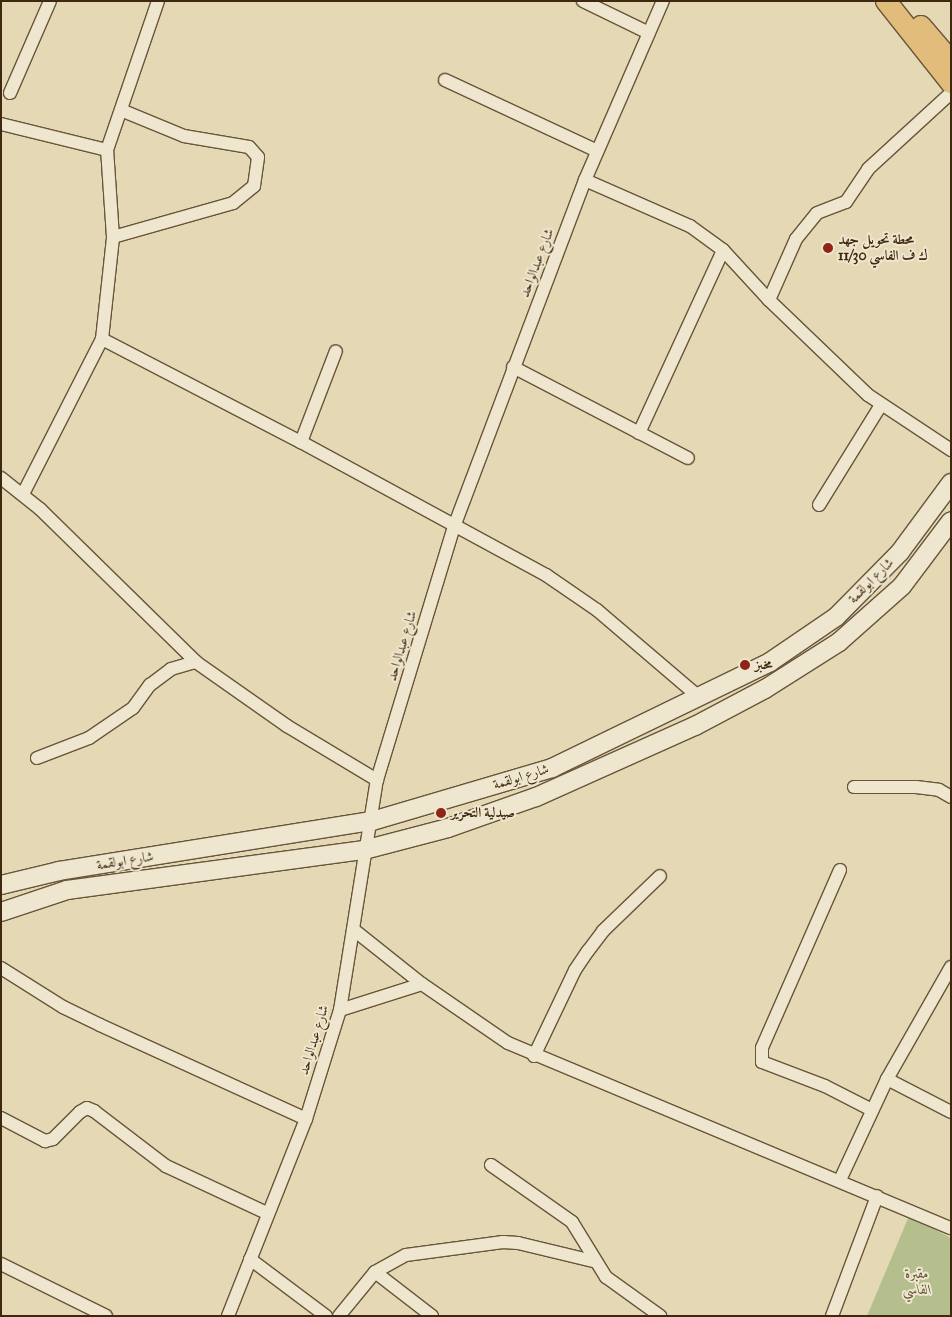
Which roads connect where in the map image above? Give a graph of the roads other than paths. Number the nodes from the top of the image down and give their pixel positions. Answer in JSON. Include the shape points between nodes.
{"nodes":[{"id":1,"x":50,"y":1,"type":"edge"},
{"id":2,"x":158,"y":1,"type":"edge"},
{"id":3,"x":583,"y":1,"type":"edge"},
{"id":4,"x":662,"y":1,"type":"edge"},
{"id":5,"x":886,"y":1,"type":"edge"},
{"id":6,"x":902,"y":1,"type":"edge"},
{"id":7,"x":649,"y":33,"type":"junction"},
{"id":8,"x":951,"y":61,"type":"edge"},
{"id":9,"x":446,"y":80,"type":"dead end"},
{"id":10,"x":951,"y":83,"type":"edge"},
{"id":11,"x":10,"y":93,"type":"dead end"},
{"id":12,"x":951,"y":93,"type":"edge"},
{"id":13,"x":121,"y":110,"type":"junction"},
{"id":14,"x":1,"y":124,"type":"edge"},
{"id":15,"x":107,"y":150,"type":"junction"},
{"id":16,"x":597,"y":151,"type":"junction"},
{"id":17,"x":585,"y":180,"type":"junction"},
{"id":18,"x":113,"y":237,"type":"junction"},
{"id":19,"x":723,"y":250,"type":"junction"},
{"id":20,"x":769,"y":300,"type":"junction"},
{"id":21,"x":102,"y":339,"type":"junction"},
{"id":22,"x":336,"y":351,"type":"dead end"},
{"id":23,"x":513,"y":367,"type":"junction"},
{"id":24,"x":881,"y":405,"type":"junction"},
{"id":25,"x":639,"y":433,"type":"junction"},
{"id":26,"x":301,"y":442,"type":"junction"},
{"id":27,"x":951,"y":450,"type":"edge"},
{"id":28,"x":688,"y":458,"type":"dead end"},
{"id":29,"x":1,"y":478,"type":"edge"},
{"id":30,"x":951,"y":483,"type":"edge"},
{"id":31,"x":23,"y":494,"type":"junction"},
{"id":32,"x":819,"y":505,"type":"dead end"},
{"id":33,"x":951,"y":521,"type":"edge"},
{"id":34,"x":455,"y":524,"type":"junction"},
{"id":35,"x":196,"y":662,"type":"junction"},
{"id":36,"x":700,"y":698,"type":"junction"},
{"id":37,"x":37,"y":758,"type":"dead end"},
{"id":38,"x":377,"y":780,"type":"junction"},
{"id":39,"x":854,"y":787,"type":"dead end"},
{"id":40,"x":951,"y":797,"type":"edge"},
{"id":41,"x":372,"y":821,"type":"junction"},
{"id":42,"x":364,"y":850,"type":"junction"},
{"id":43,"x":840,"y":870,"type":"dead end"},
{"id":44,"x":660,"y":876,"type":"dead end"},
{"id":45,"x":1,"y":885,"type":"edge"},
{"id":46,"x":1,"y":912,"type":"edge"},
{"id":47,"x":354,"y":930,"type":"junction"},
{"id":48,"x":951,"y":967,"type":"edge"},
{"id":49,"x":1,"y":968,"type":"edge"},
{"id":50,"x":422,"y":984,"type":"junction"},
{"id":51,"x":340,"y":1010,"type":"junction"},
{"id":52,"x":534,"y":1056,"type":"junction"},
{"id":53,"x":887,"y":1079,"type":"junction"},
{"id":54,"x":872,"y":1110,"type":"junction"},
{"id":55,"x":951,"y":1112,"type":"edge"},
{"id":56,"x":1,"y":1118,"type":"edge"},
{"id":57,"x":306,"y":1119,"type":"junction"},
{"id":58,"x":490,"y":1165,"type":"dead end"},
{"id":59,"x":840,"y":1180,"type":"junction"},
{"id":60,"x":877,"y":1196,"type":"junction"},
{"id":61,"x":267,"y":1213,"type":"junction"},
{"id":62,"x":951,"y":1228,"type":"edge"},
{"id":63,"x":250,"y":1259,"type":"junction"},
{"id":64,"x":593,"y":1261,"type":"junction"},
{"id":65,"x":1,"y":1264,"type":"edge"},
{"id":66,"x":375,"y":1272,"type":"junction"},
{"id":67,"x":106,"y":1316,"type":"edge"},
{"id":68,"x":228,"y":1316,"type":"edge"},
{"id":69,"x":326,"y":1316,"type":"edge"},
{"id":70,"x":339,"y":1316,"type":"edge"},
{"id":71,"x":432,"y":1316,"type":"edge"},
{"id":72,"x":660,"y":1316,"type":"edge"},
{"id":73,"x":832,"y":1316,"type":"edge"}],
"edges":[{"from":1,"to":11,"type":"street"},
{"from":2,"to":13,"type":"street"},
{"from":3,"to":7,"type":"street"},
{"from":4,"to":7,"type":"street","name":"شارع عبدالواحد"},
{"from":5,"to":10,"type":"main road"},
{"from":6,"to":8,"type":"main road"},
{"from":7,"to":16,"type":"street","name":"شارع عبدالواحد"},
{"from":9,"to":16,"type":"street"},
{"from":12,"to":20,"type":"street","via":[[868,168],[846,202],[817,213],[796,239]]},
{"from":13,"to":15,"type":"street"},
{"from":13,"to":18,"type":"street","via":[[184,136],[249,147],[258,157],[254,186],[234,203]]},
{"from":14,"to":15,"type":"street"},
{"from":15,"to":18,"type":"street"},
{"from":16,"to":17,"type":"street","name":"شارع عبدالواحد"},
{"from":17,"to":19,"type":"street","via":[[690,226]]},
{"from":17,"to":23,"type":"street","name":"شارع عبدالواحد"},
{"from":18,"to":21,"type":"street"},
{"from":19,"to":20,"type":"street"},
{"from":19,"to":25,"type":"street"},
{"from":20,"to":24,"type":"street"},
{"from":21,"to":26,"type":"street"},
{"from":21,"to":31,"type":"street"},
{"from":22,"to":26,"type":"street"},
{"from":23,"to":25,"type":"street"},
{"from":23,"to":34,"type":"street","name":"شارع عبدالواحد"},
{"from":24,"to":27,"type":"street"},
{"from":24,"to":32,"type":"street"},
{"from":25,"to":28,"type":"street"},
{"from":26,"to":34,"type":"street"},
{"from":29,"to":31,"type":"street"},
{"from":30,"to":36,"type":"street","name":"شارع ابولقمة","via":[[900,552],[836,617],[770,662]]},
{"from":31,"to":35,"type":"street"},
{"from":33,"to":42,"type":"street","name":"شارع ابولقمة","via":[[902,586],[838,642],[765,689],[631,757],[536,797],[448,828]]},
{"from":34,"to":36,"type":"street","via":[[571,591]]},
{"from":34,"to":38,"type":"street","name":"شارع عبدالواحد"},
{"from":35,"to":37,"type":"street","via":[[171,669],[150,685],[133,708],[89,738]]},
{"from":35,"to":38,"type":"street","via":[[288,726]]},
{"from":36,"to":41,"type":"street","name":"شارع ابولقمة","via":[[552,768]]},
{"from":38,"to":41,"type":"street","name":"شارع عبدالواحد"},
{"from":39,"to":40,"type":"street","via":[[916,787],[939,790]]},
{"from":41,"to":42,"type":"street","name":"شارع عبدالواحد"},
{"from":41,"to":45,"type":"street","name":"شارع ابولقمة","via":[[59,872]]},
{"from":42,"to":46,"type":"street","name":"شارع ابولقمة","via":[[67,890]]},
{"from":42,"to":47,"type":"street","name":"شارع عبدالواحد"},
{"from":43,"to":54,"type":"street","via":[[762,1048],[762,1062],[826,1086]]},
{"from":44,"to":52,"type":"street","via":[[603,931],[588,951],[575,970]]},
{"from":47,"to":50,"type":"street"},
{"from":47,"to":51,"type":"street","name":"شارع عبدالواحد"},
{"from":48,"to":53,"type":"street"},
{"from":49,"to":57,"type":"street","via":[[100,1025]]},
{"from":50,"to":51,"type":"street"},
{"from":50,"to":52,"type":"street","via":[[508,1043]]},
{"from":51,"to":57,"type":"street","name":"شارع عبدالواحد"},
{"from":52,"to":59,"type":"street"},
{"from":53,"to":54,"type":"street"},
{"from":53,"to":55,"type":"street"},
{"from":54,"to":59,"type":"street"},
{"from":56,"to":61,"type":"street","via":[[45,1141],[53,1139],[87,1108],[166,1166]]},
{"from":57,"to":61,"type":"street","name":"شارع عبدالواحد"},
{"from":58,"to":64,"type":"street","via":[[572,1222]]},
{"from":59,"to":60,"type":"street"},
{"from":60,"to":62,"type":"street"},
{"from":60,"to":73,"type":"street"},
{"from":61,"to":63,"type":"street","name":"شارع عبدالواحد"},
{"from":63,"to":68,"type":"street","name":"شارع عبدالواحد"},
{"from":63,"to":69,"type":"street"},
{"from":64,"to":66,"type":"street","via":[[503,1242],[406,1255]]},
{"from":64,"to":72,"type":"street","via":[[606,1277]]},
{"from":65,"to":67,"type":"street"},
{"from":66,"to":70,"type":"street"},
{"from":66,"to":71,"type":"street"}]}
